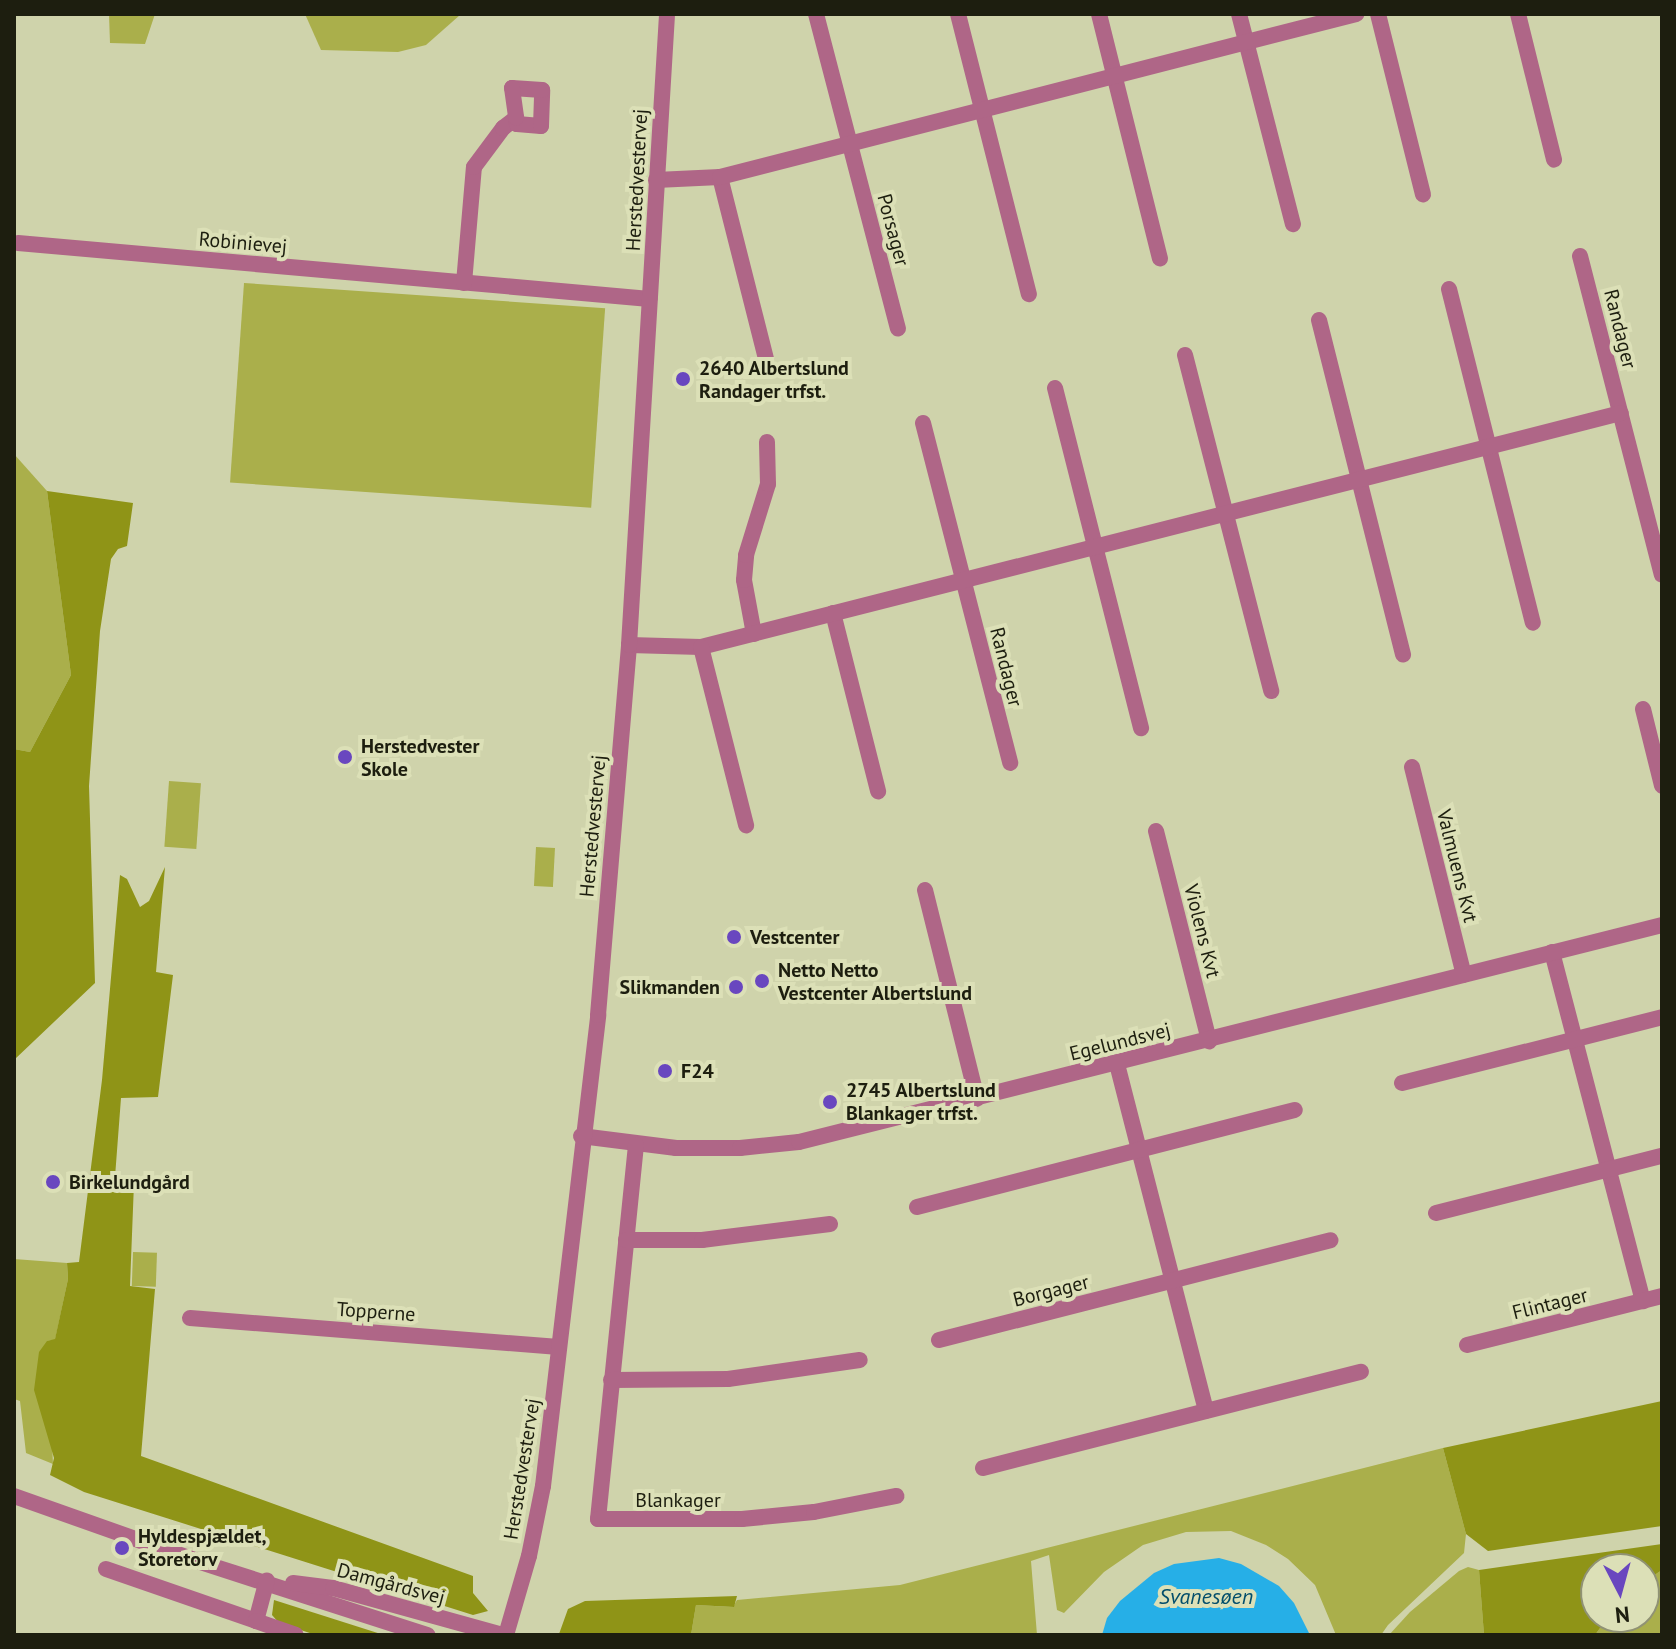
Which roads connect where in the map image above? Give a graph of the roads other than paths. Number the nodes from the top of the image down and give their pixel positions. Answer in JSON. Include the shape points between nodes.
{"nodes":[{"id":1,"x":667,"y":14,"type":"edge"},
{"id":2,"x":816,"y":14,"type":"edge"},
{"id":3,"x":958,"y":14,"type":"edge"},
{"id":4,"x":1099,"y":14,"type":"edge"},
{"id":5,"x":1239,"y":14,"type":"edge"},
{"id":6,"x":1356,"y":14,"type":"edge"},
{"id":7,"x":1378,"y":14,"type":"edge"},
{"id":8,"x":1518,"y":14,"type":"edge"},
{"id":9,"x":1246,"y":42,"type":"junction"},
{"id":10,"x":1114,"y":75,"type":"junction"},
{"id":11,"x":982,"y":109,"type":"junction"},
{"id":12,"x":516,"y":118,"type":"dead end"},
{"id":13,"x":849,"y":142,"type":"junction"},
{"id":14,"x":1554,"y":160,"type":"dead end"},
{"id":15,"x":720,"y":177,"type":"junction"},
{"id":16,"x":656,"y":180,"type":"junction"},
{"id":17,"x":1423,"y":194,"type":"dead end"},
{"id":18,"x":1293,"y":224,"type":"dead end"},
{"id":19,"x":18,"y":243,"type":"dead end"},
{"id":20,"x":1580,"y":256,"type":"dead end"},
{"id":21,"x":1160,"y":259,"type":"dead end"},
{"id":22,"x":464,"y":283,"type":"junction"},
{"id":23,"x":1449,"y":289,"type":"dead end"},
{"id":24,"x":1029,"y":294,"type":"dead end"},
{"id":25,"x":650,"y":299,"type":"junction"},
{"id":26,"x":1319,"y":320,"type":"dead end"},
{"id":27,"x":898,"y":328,"type":"dead end"},
{"id":28,"x":1185,"y":355,"type":"dead end"},
{"id":29,"x":766,"y":359,"type":"dead end"},
{"id":30,"x":1055,"y":388,"type":"dead end"},
{"id":31,"x":1621,"y":413,"type":"junction"},
{"id":32,"x":923,"y":423,"type":"dead end"},
{"id":33,"x":767,"y":442,"type":"dead end"},
{"id":34,"x":1489,"y":447,"type":"junction"},
{"id":35,"x":1358,"y":480,"type":"junction"},
{"id":36,"x":1226,"y":514,"type":"junction"},
{"id":37,"x":1094,"y":547,"type":"junction"},
{"id":38,"x":1662,"y":575,"type":"edge"},
{"id":39,"x":963,"y":580,"type":"junction"},
{"id":40,"x":833,"y":613,"type":"junction"},
{"id":41,"x":1533,"y":623,"type":"dead end"},
{"id":42,"x":754,"y":634,"type":"junction"},
{"id":43,"x":629,"y":645,"type":"junction"},
{"id":44,"x":701,"y":647,"type":"junction"},
{"id":45,"x":1403,"y":655,"type":"dead end"},
{"id":46,"x":1271,"y":691,"type":"dead end"},
{"id":47,"x":1643,"y":709,"type":"dead end"},
{"id":48,"x":1141,"y":728,"type":"dead end"},
{"id":49,"x":1010,"y":763,"type":"dead end"},
{"id":50,"x":1412,"y":767,"type":"dead end"},
{"id":51,"x":1662,"y":786,"type":"edge"},
{"id":52,"x":878,"y":791,"type":"dead end"},
{"id":53,"x":746,"y":825,"type":"dead end"},
{"id":54,"x":1156,"y":831,"type":"dead end"},
{"id":55,"x":925,"y":890,"type":"dead end"},
{"id":56,"x":1662,"y":925,"type":"edge"},
{"id":57,"x":1552,"y":952,"type":"junction"},
{"id":58,"x":1464,"y":975,"type":"junction"},
{"id":59,"x":1662,"y":1017,"type":"edge"},
{"id":60,"x":1576,"y":1039,"type":"junction"},
{"id":61,"x":1209,"y":1041,"type":"junction"},
{"id":62,"x":1117,"y":1064,"type":"junction"},
{"id":63,"x":1402,"y":1083,"type":"dead end"},
{"id":64,"x":977,"y":1099,"type":"junction"},
{"id":65,"x":1295,"y":1110,"type":"dead end"},
{"id":66,"x":581,"y":1136,"type":"junction"},
{"id":67,"x":636,"y":1145,"type":"junction"},
{"id":68,"x":1139,"y":1150,"type":"junction"},
{"id":69,"x":1662,"y":1156,"type":"edge"},
{"id":70,"x":1610,"y":1170,"type":"junction"},
{"id":71,"x":917,"y":1207,"type":"dead end"},
{"id":72,"x":1436,"y":1213,"type":"dead end"},
{"id":73,"x":830,"y":1224,"type":"dead end"},
{"id":74,"x":626,"y":1240,"type":"junction"},
{"id":75,"x":1330,"y":1240,"type":"dead end"},
{"id":76,"x":1173,"y":1280,"type":"junction"},
{"id":77,"x":1662,"y":1296,"type":"edge"},
{"id":78,"x":1643,"y":1301,"type":"junction"},
{"id":79,"x":190,"y":1318,"type":"dead end"},
{"id":80,"x":939,"y":1340,"type":"dead end"},
{"id":81,"x":1467,"y":1345,"type":"dead end"},
{"id":82,"x":559,"y":1347,"type":"junction"},
{"id":83,"x":860,"y":1360,"type":"dead end"},
{"id":84,"x":1361,"y":1372,"type":"dead end"},
{"id":85,"x":611,"y":1380,"type":"junction"},
{"id":86,"x":1206,"y":1411,"type":"junction"},
{"id":87,"x":983,"y":1468,"type":"dead end"},
{"id":88,"x":14,"y":1496,"type":"edge"},
{"id":89,"x":896,"y":1496,"type":"dead end"},
{"id":90,"x":106,"y":1569,"type":"dead end"},
{"id":91,"x":267,"y":1580,"type":"junction"},
{"id":92,"x":256,"y":1621,"type":"junction"},
{"id":93,"x":296,"y":1635,"type":"edge"},
{"id":94,"x":428,"y":1635,"type":"edge"},
{"id":95,"x":505,"y":1635,"type":"edge"}],
"edges":[{"from":1,"to":16,"type":"street","name":"Herstedvestervej"},
{"from":2,"to":13,"type":"street","name":"Porsager"},
{"from":3,"to":11,"type":"street"},
{"from":4,"to":10,"type":"street"},
{"from":5,"to":9,"type":"street"},
{"from":6,"to":9,"type":"street"},
{"from":7,"to":17,"type":"street"},
{"from":8,"to":14,"type":"street"},
{"from":9,"to":10,"type":"street"},
{"from":9,"to":18,"type":"street"},
{"from":10,"to":11,"type":"street"},
{"from":10,"to":21,"type":"street"},
{"from":11,"to":13,"type":"street"},
{"from":11,"to":24,"type":"street"},
{"from":12,"to":22,"type":"street","via":[[474,167]]},
{"from":13,"to":15,"type":"street"},
{"from":13,"to":27,"type":"street","name":"Porsager"},
{"from":15,"to":16,"type":"street"},
{"from":15,"to":29,"type":"street"},
{"from":16,"to":25,"type":"street","name":"Herstedvestervej"},
{"from":19,"to":22,"type":"street","name":"Robinievej"},
{"from":20,"to":31,"type":"street","name":"Randager"},
{"from":22,"to":25,"type":"street","name":"Robinievej"},
{"from":23,"to":34,"type":"street"},
{"from":25,"to":43,"type":"street","name":"Herstedvestervej"},
{"from":26,"to":35,"type":"street"},
{"from":28,"to":36,"type":"street"},
{"from":30,"to":37,"type":"street"},
{"from":31,"to":34,"type":"street"},
{"from":31,"to":38,"type":"street","name":"Randager"},
{"from":32,"to":39,"type":"street","name":"Randager"},
{"from":33,"to":42,"type":"street","via":[[768,484],[746,555],[744,580]]},
{"from":34,"to":35,"type":"street"},
{"from":34,"to":41,"type":"street"},
{"from":35,"to":36,"type":"street"},
{"from":35,"to":45,"type":"street"},
{"from":36,"to":37,"type":"street"},
{"from":36,"to":46,"type":"street"},
{"from":37,"to":39,"type":"street"},
{"from":37,"to":48,"type":"street"},
{"from":39,"to":40,"type":"street"},
{"from":39,"to":49,"type":"street","name":"Randager"},
{"from":40,"to":42,"type":"street"},
{"from":40,"to":52,"type":"street"},
{"from":42,"to":44,"type":"street"},
{"from":43,"to":44,"type":"street"},
{"from":43,"to":66,"type":"street","name":"Herstedvestervej","via":[[598,1015]]},
{"from":44,"to":53,"type":"street"},
{"from":47,"to":51,"type":"street"},
{"from":50,"to":58,"type":"street","name":"Valmuens Kvt"},
{"from":54,"to":61,"type":"street","name":"Violens Kvt"},
{"from":55,"to":64,"type":"street"},
{"from":56,"to":57,"type":"street","name":"Egelundsvej"},
{"from":57,"to":58,"type":"street","name":"Egelundsvej"},
{"from":57,"to":60,"type":"street"},
{"from":58,"to":61,"type":"street","name":"Egelundsvej"},
{"from":59,"to":60,"type":"street"},
{"from":60,"to":63,"type":"street"},
{"from":60,"to":70,"type":"street"},
{"from":61,"to":62,"type":"street","name":"Egelundsvej"},
{"from":62,"to":64,"type":"street","name":"Egelundsvej"},
{"from":62,"to":68,"type":"street"},
{"from":64,"to":67,"type":"street","name":"Egelundsvej","via":[[799,1142],[709,1149]]},
{"from":65,"to":68,"type":"street"},
{"from":66,"to":67,"type":"street","name":"Egelundsvej"},
{"from":66,"to":82,"type":"street","name":"Herstedvestervej"},
{"from":67,"to":74,"type":"street","name":"Blankager"},
{"from":68,"to":71,"type":"street"},
{"from":68,"to":76,"type":"street"},
{"from":69,"to":70,"type":"street"},
{"from":70,"to":72,"type":"street"},
{"from":70,"to":78,"type":"street"},
{"from":73,"to":74,"type":"street","via":[[702,1240]]},
{"from":74,"to":85,"type":"street","name":"Blankager"},
{"from":75,"to":76,"type":"street","name":"Borgager"},
{"from":76,"to":80,"type":"street","name":"Borgager"},
{"from":76,"to":86,"type":"street"},
{"from":77,"to":78,"type":"street","name":"Flintager"},
{"from":78,"to":81,"type":"street","name":"Flintager"},
{"from":79,"to":82,"type":"street","name":"Topperne"},
{"from":82,"to":95,"type":"street","name":"Herstedvestervej","via":[[543,1486]]},
{"from":83,"to":85,"type":"street","via":[[728,1379]]},
{"from":84,"to":86,"type":"street"},
{"from":85,"to":89,"type":"street","name":"Blankager","via":[[598,1519],[742,1519]]},
{"from":86,"to":87,"type":"street"},
{"from":88,"to":91,"type":"street","name":"Damgårdsvej","via":[[200,1562]]},
{"from":90,"to":92,"type":"street"},
{"from":91,"to":92,"type":"street"},
{"from":91,"to":94,"type":"street","name":"Damgårdsvej"},
{"from":91,"to":95,"type":"street","name":"Damgårdsvej","via":[[333,1588]]},
{"from":92,"to":93,"type":"street"}]}
